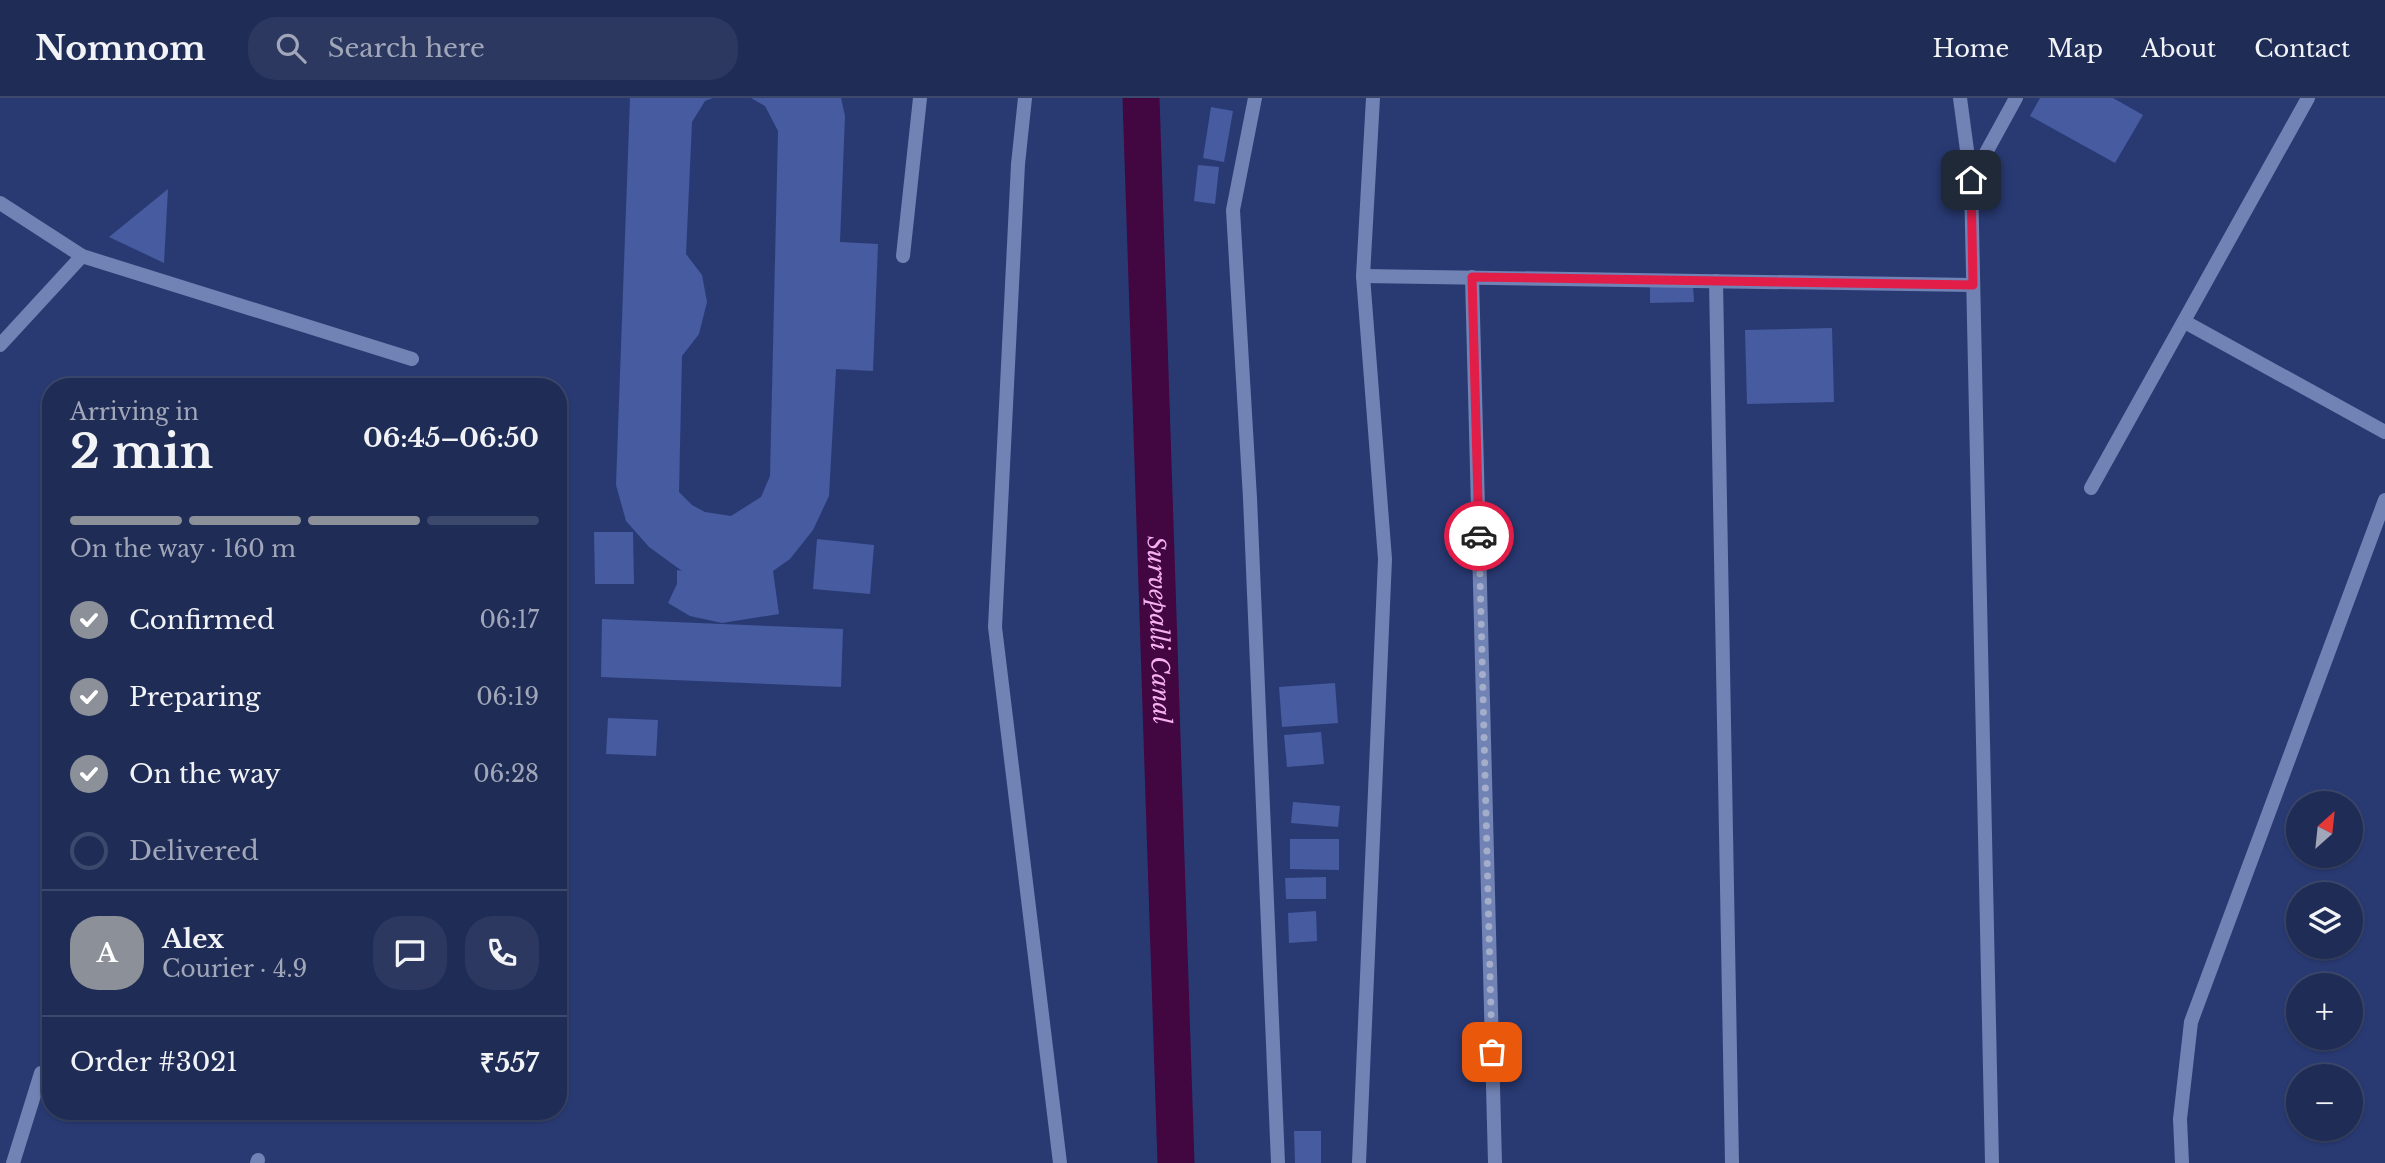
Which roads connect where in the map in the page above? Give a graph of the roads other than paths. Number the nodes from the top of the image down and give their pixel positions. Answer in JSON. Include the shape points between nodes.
{"nodes":[{"id":1,"x":920,"y":98,"type":"edge"},
{"id":2,"x":1025,"y":98,"type":"edge"},
{"id":3,"x":1255,"y":98,"type":"edge"},
{"id":4,"x":1373,"y":98,"type":"edge"},
{"id":5,"x":1960,"y":98,"type":"edge"},
{"id":6,"x":2016,"y":98,"type":"edge"},
{"id":7,"x":2308,"y":98,"type":"edge"},
{"id":8,"x":1971,"y":180,"type":"junction"},
{"id":9,"x":0,"y":203,"type":"edge"},
{"id":10,"x":82,"y":256,"type":"junction"},
{"id":11,"x":903,"y":256,"type":"dead end"},
{"id":12,"x":1363,"y":276,"type":"junction"},
{"id":13,"x":1472,"y":277,"type":"junction"},
{"id":14,"x":1716,"y":281,"type":"junction"},
{"id":15,"x":1973,"y":285,"type":"junction"},
{"id":16,"x":2185,"y":321,"type":"junction"},
{"id":17,"x":0,"y":345,"type":"edge"},
{"id":18,"x":412,"y":359,"type":"dead end"},
{"id":19,"x":2385,"y":432,"type":"edge"},
{"id":20,"x":2091,"y":488,"type":"dead end"},
{"id":21,"x":2385,"y":500,"type":"edge"},
{"id":22,"x":41,"y":1073,"type":"dead end"},
{"id":23,"x":13,"y":1163,"type":"edge"},
{"id":24,"x":1060,"y":1163,"type":"edge"},
{"id":25,"x":1278,"y":1163,"type":"edge"},
{"id":26,"x":1359,"y":1163,"type":"edge"},
{"id":27,"x":1495,"y":1163,"type":"edge"},
{"id":28,"x":1732,"y":1163,"type":"edge"},
{"id":29,"x":1992,"y":1163,"type":"edge"},
{"id":30,"x":2182,"y":1163,"type":"edge"}],
"edges":[{"from":1,"to":11,"type":"street"},
{"from":2,"to":24,"type":"street","via":[[995,627]]},
{"from":3,"to":25,"type":"street","via":[[1233,210]]},
{"from":4,"to":12,"type":"street"},
{"from":5,"to":8,"type":"street"},
{"from":6,"to":8,"type":"street"},
{"from":7,"to":16,"type":"street"},
{"from":8,"to":15,"type":"street"},
{"from":9,"to":10,"type":"street"},
{"from":10,"to":17,"type":"street"},
{"from":10,"to":18,"type":"street"},
{"from":12,"to":13,"type":"street"},
{"from":12,"to":26,"type":"street","via":[[1385,559]]},
{"from":13,"to":14,"type":"street"},
{"from":13,"to":27,"type":"street"},
{"from":14,"to":15,"type":"street"},
{"from":14,"to":28,"type":"street"},
{"from":15,"to":29,"type":"street"},
{"from":16,"to":19,"type":"street"},
{"from":16,"to":20,"type":"street"},
{"from":21,"to":30,"type":"street","via":[[2191,1022],[2180,1119]]},
{"from":22,"to":23,"type":"street"}]}
